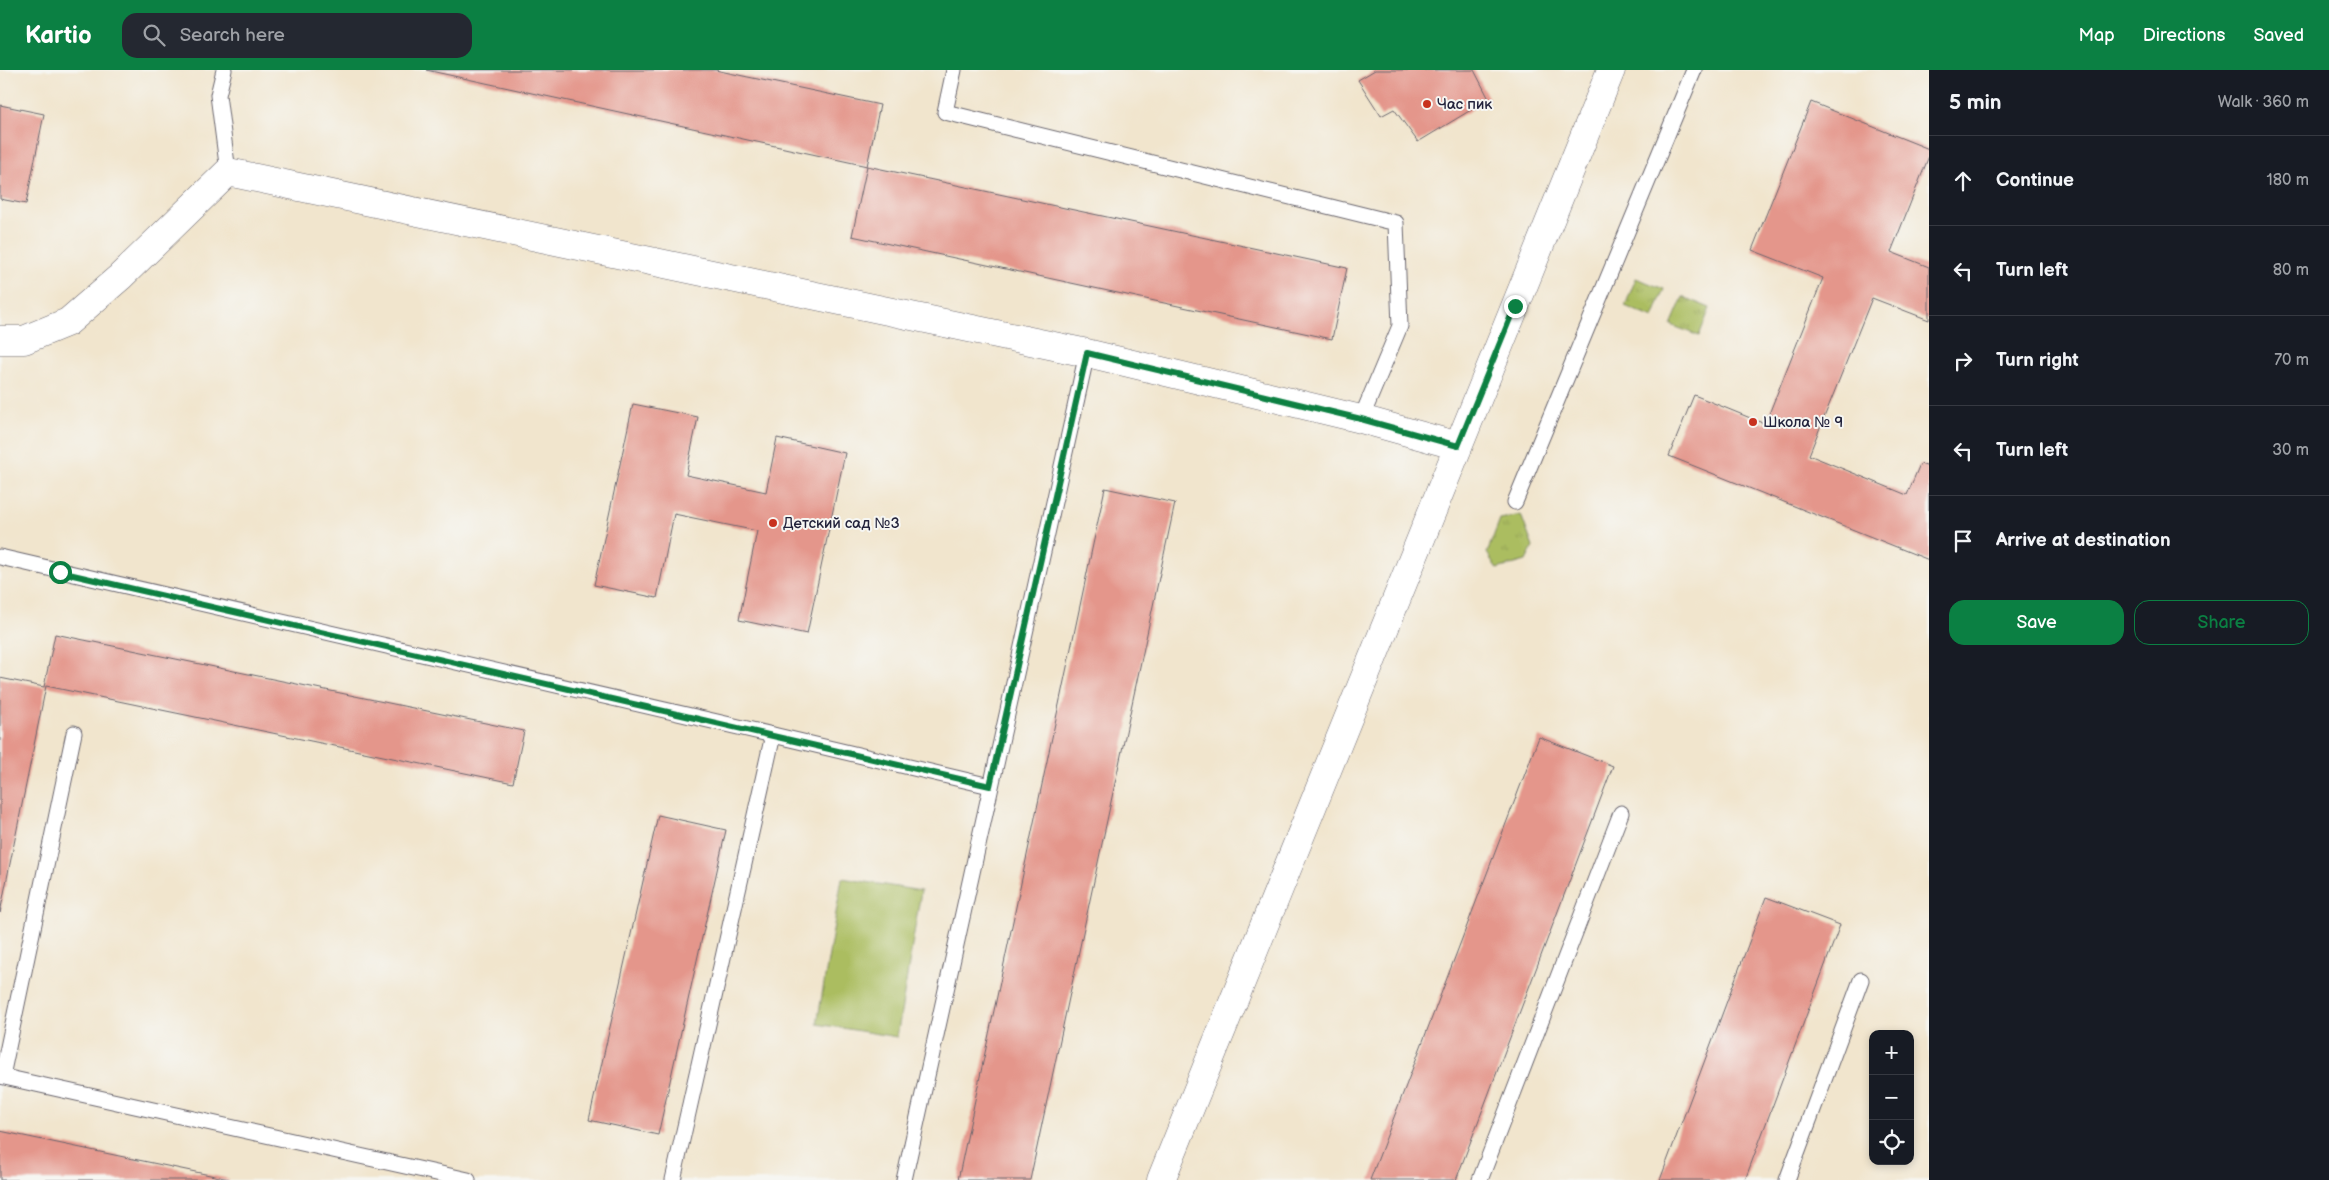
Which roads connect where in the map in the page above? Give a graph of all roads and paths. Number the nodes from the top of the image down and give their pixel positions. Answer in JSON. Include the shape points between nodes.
{"nodes":[{"id":1,"x":224,"y":70,"type":"edge"},
{"id":2,"x":954,"y":70,"type":"edge"},
{"id":3,"x":1611,"y":70,"type":"edge"},
{"id":4,"x":1694,"y":70,"type":"edge"},
{"id":5,"x":228,"y":172,"type":"junction"},
{"id":6,"x":0,"y":340,"type":"edge"},
{"id":7,"x":1087,"y":353,"type":"junction"},
{"id":8,"x":1361,"y":419,"type":"junction"},
{"id":9,"x":1458,"y":446,"type":"junction"},
{"id":10,"x":1515,"y":502,"type":"dead end"},
{"id":11,"x":0,"y":557,"type":"edge"},
{"id":12,"x":74,"y":733,"type":"dead end"},
{"id":13,"x":773,"y":735,"type":"junction"},
{"id":14,"x":990,"y":786,"type":"junction"},
{"id":15,"x":1621,"y":813,"type":"dead end"},
{"id":16,"x":1861,"y":980,"type":"dead end"},
{"id":17,"x":1,"y":1076,"type":"edge"},
{"id":18,"x":468,"y":1180,"type":"edge"},
{"id":19,"x":673,"y":1180,"type":"edge"},
{"id":20,"x":904,"y":1180,"type":"edge"},
{"id":21,"x":1161,"y":1180,"type":"edge"},
{"id":22,"x":1480,"y":1180,"type":"edge"},
{"id":23,"x":1786,"y":1180,"type":"edge"}],
"edges":[{"from":1,"to":5,"type":"lane","via":[[218,95]]},
{"from":2,"to":8,"type":"lane","via":[[945,112],[1396,223],[1400,326]]},
{"from":3,"to":9,"type":"street"},
{"from":4,"to":10,"type":"lane"},
{"from":5,"to":6,"type":"street","via":[[120,277],[68,322],[24,340]]},
{"from":5,"to":7,"type":"street"},
{"from":7,"to":8,"type":"street"},
{"from":7,"to":14,"type":"lane"},
{"from":8,"to":9,"type":"street"},
{"from":9,"to":21,"type":"street"},
{"from":11,"to":13,"type":"lane"},
{"from":12,"to":17,"type":"lane"},
{"from":13,"to":14,"type":"lane"},
{"from":13,"to":19,"type":"lane"},
{"from":14,"to":20,"type":"lane"},
{"from":15,"to":22,"type":"lane"},
{"from":16,"to":23,"type":"lane"},
{"from":17,"to":18,"type":"lane"}]}
